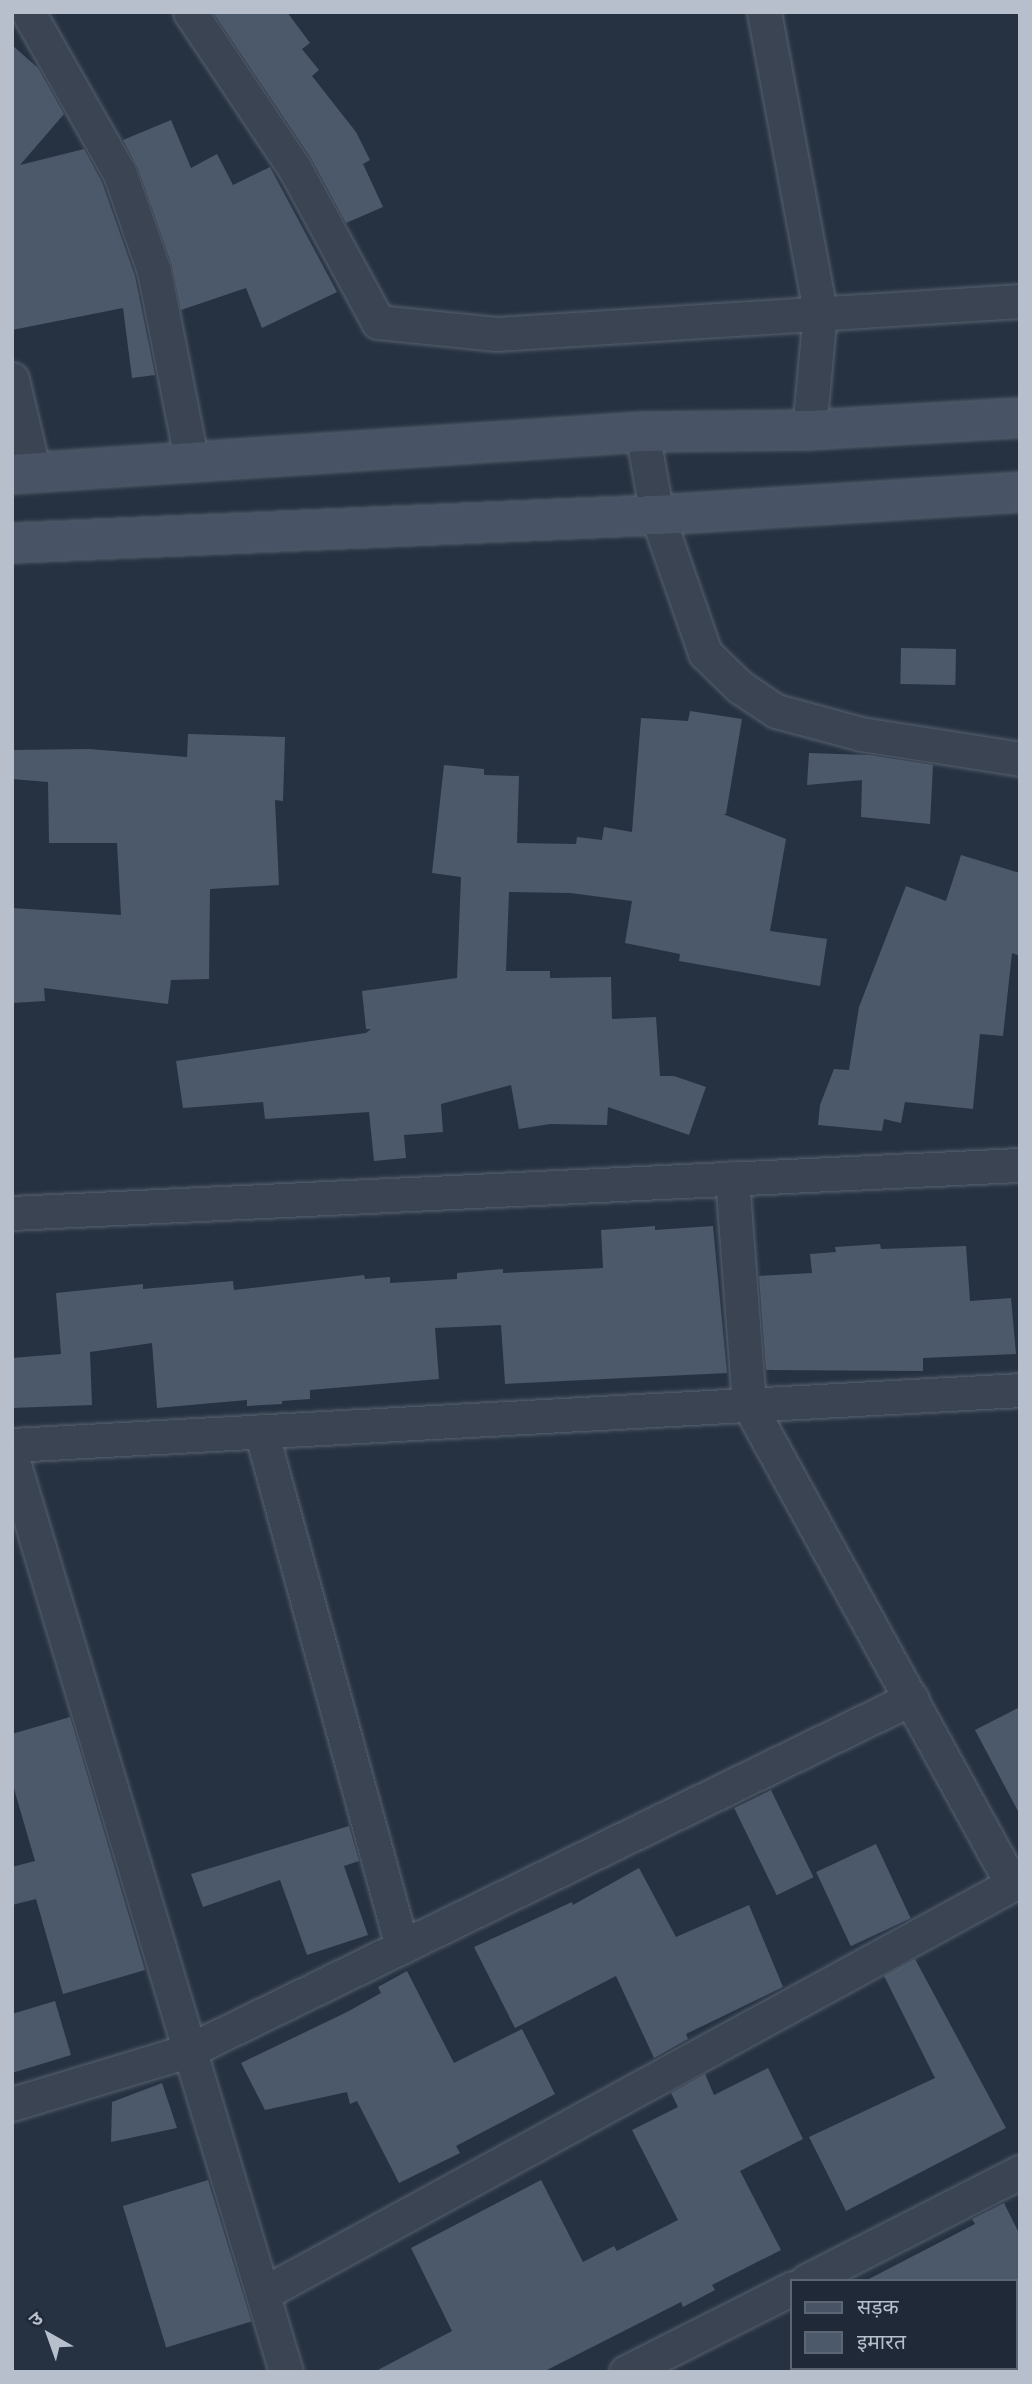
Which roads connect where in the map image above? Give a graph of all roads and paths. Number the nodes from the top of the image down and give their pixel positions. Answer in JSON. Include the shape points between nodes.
{"nodes":[{"id":1,"x":28,"y":12,"type":"edge"},
{"id":2,"x":190,"y":12,"type":"edge"},
{"id":3,"x":764,"y":12,"type":"edge"},
{"id":4,"x":1020,"y":300,"type":"edge"},
{"id":5,"x":820,"y":312,"type":"junction"},
{"id":6,"x":12,"y":379,"type":"edge"},
{"id":7,"x":1020,"y":418,"type":"edge"},
{"id":8,"x":809,"y":430,"type":"junction"},
{"id":9,"x":642,"y":432,"type":"junction"},
{"id":10,"x":192,"y":463,"type":"junction"},
{"id":11,"x":23,"y":473,"type":"edge"},
{"id":12,"x":1020,"y":492,"type":"edge"},
{"id":13,"x":657,"y":515,"type":"junction"},
{"id":14,"x":12,"y":543,"type":"edge"},
{"id":15,"x":1020,"y":759,"type":"edge"},
{"id":16,"x":1020,"y":1165,"type":"edge"},
{"id":17,"x":732,"y":1178,"type":"junction"},
{"id":18,"x":12,"y":1213,"type":"edge"},
{"id":19,"x":1015,"y":1399,"type":"edge"},
{"id":20,"x":750,"y":1405,"type":"junction"},
{"id":21,"x":261,"y":1431,"type":"junction"},
{"id":22,"x":12,"y":1445,"type":"edge"},
{"id":23,"x":12,"y":1458,"type":"edge"},
{"id":24,"x":912,"y":1698,"type":"junction"},
{"id":25,"x":1016,"y":1882,"type":"edge"},
{"id":26,"x":402,"y":1947,"type":"junction"},
{"id":27,"x":188,"y":2051,"type":"junction"},
{"id":28,"x":12,"y":2104,"type":"edge"},
{"id":29,"x":1020,"y":2172,"type":"edge"},
{"id":30,"x":810,"y":2279,"type":"edge"},
{"id":31,"x":790,"y":2289,"type":"edge"},
{"id":32,"x":264,"y":2293,"type":"junction"},
{"id":33,"x":286,"y":2372,"type":"edge"},
{"id":34,"x":626,"y":2372,"type":"edge"}],
"edges":[{"from":1,"to":10,"type":"street","via":[[120,174],[154,271]]},
{"from":2,"to":5,"type":"street","via":[[295,169],[378,322],[496,334]]},
{"from":3,"to":5,"type":"street"},
{"from":4,"to":5,"type":"street"},
{"from":5,"to":8,"type":"street"},
{"from":6,"to":11,"type":"street"},
{"from":7,"to":8,"type":"main road"},
{"from":8,"to":9,"type":"main road"},
{"from":9,"to":10,"type":"main road"},
{"from":9,"to":13,"type":"street"},
{"from":10,"to":11,"type":"main road"},
{"from":12,"to":13,"type":"main road"},
{"from":13,"to":14,"type":"main road"},
{"from":13,"to":15,"type":"street","via":[[705,653],[740,687],[776,711],[861,734]]},
{"from":16,"to":17,"type":"street"},
{"from":17,"to":18,"type":"street"},
{"from":17,"to":20,"type":"street"},
{"from":19,"to":20,"type":"street"},
{"from":20,"to":21,"type":"street"},
{"from":20,"to":24,"type":"street"},
{"from":21,"to":22,"type":"street"},
{"from":21,"to":26,"type":"street"},
{"from":23,"to":27,"type":"street"},
{"from":24,"to":25,"type":"street"},
{"from":24,"to":26,"type":"street"},
{"from":25,"to":32,"type":"street"},
{"from":26,"to":27,"type":"street"},
{"from":27,"to":28,"type":"street"},
{"from":27,"to":32,"type":"street"},
{"from":29,"to":30,"type":"street"},
{"from":31,"to":34,"type":"street"},
{"from":32,"to":33,"type":"street"}]}
